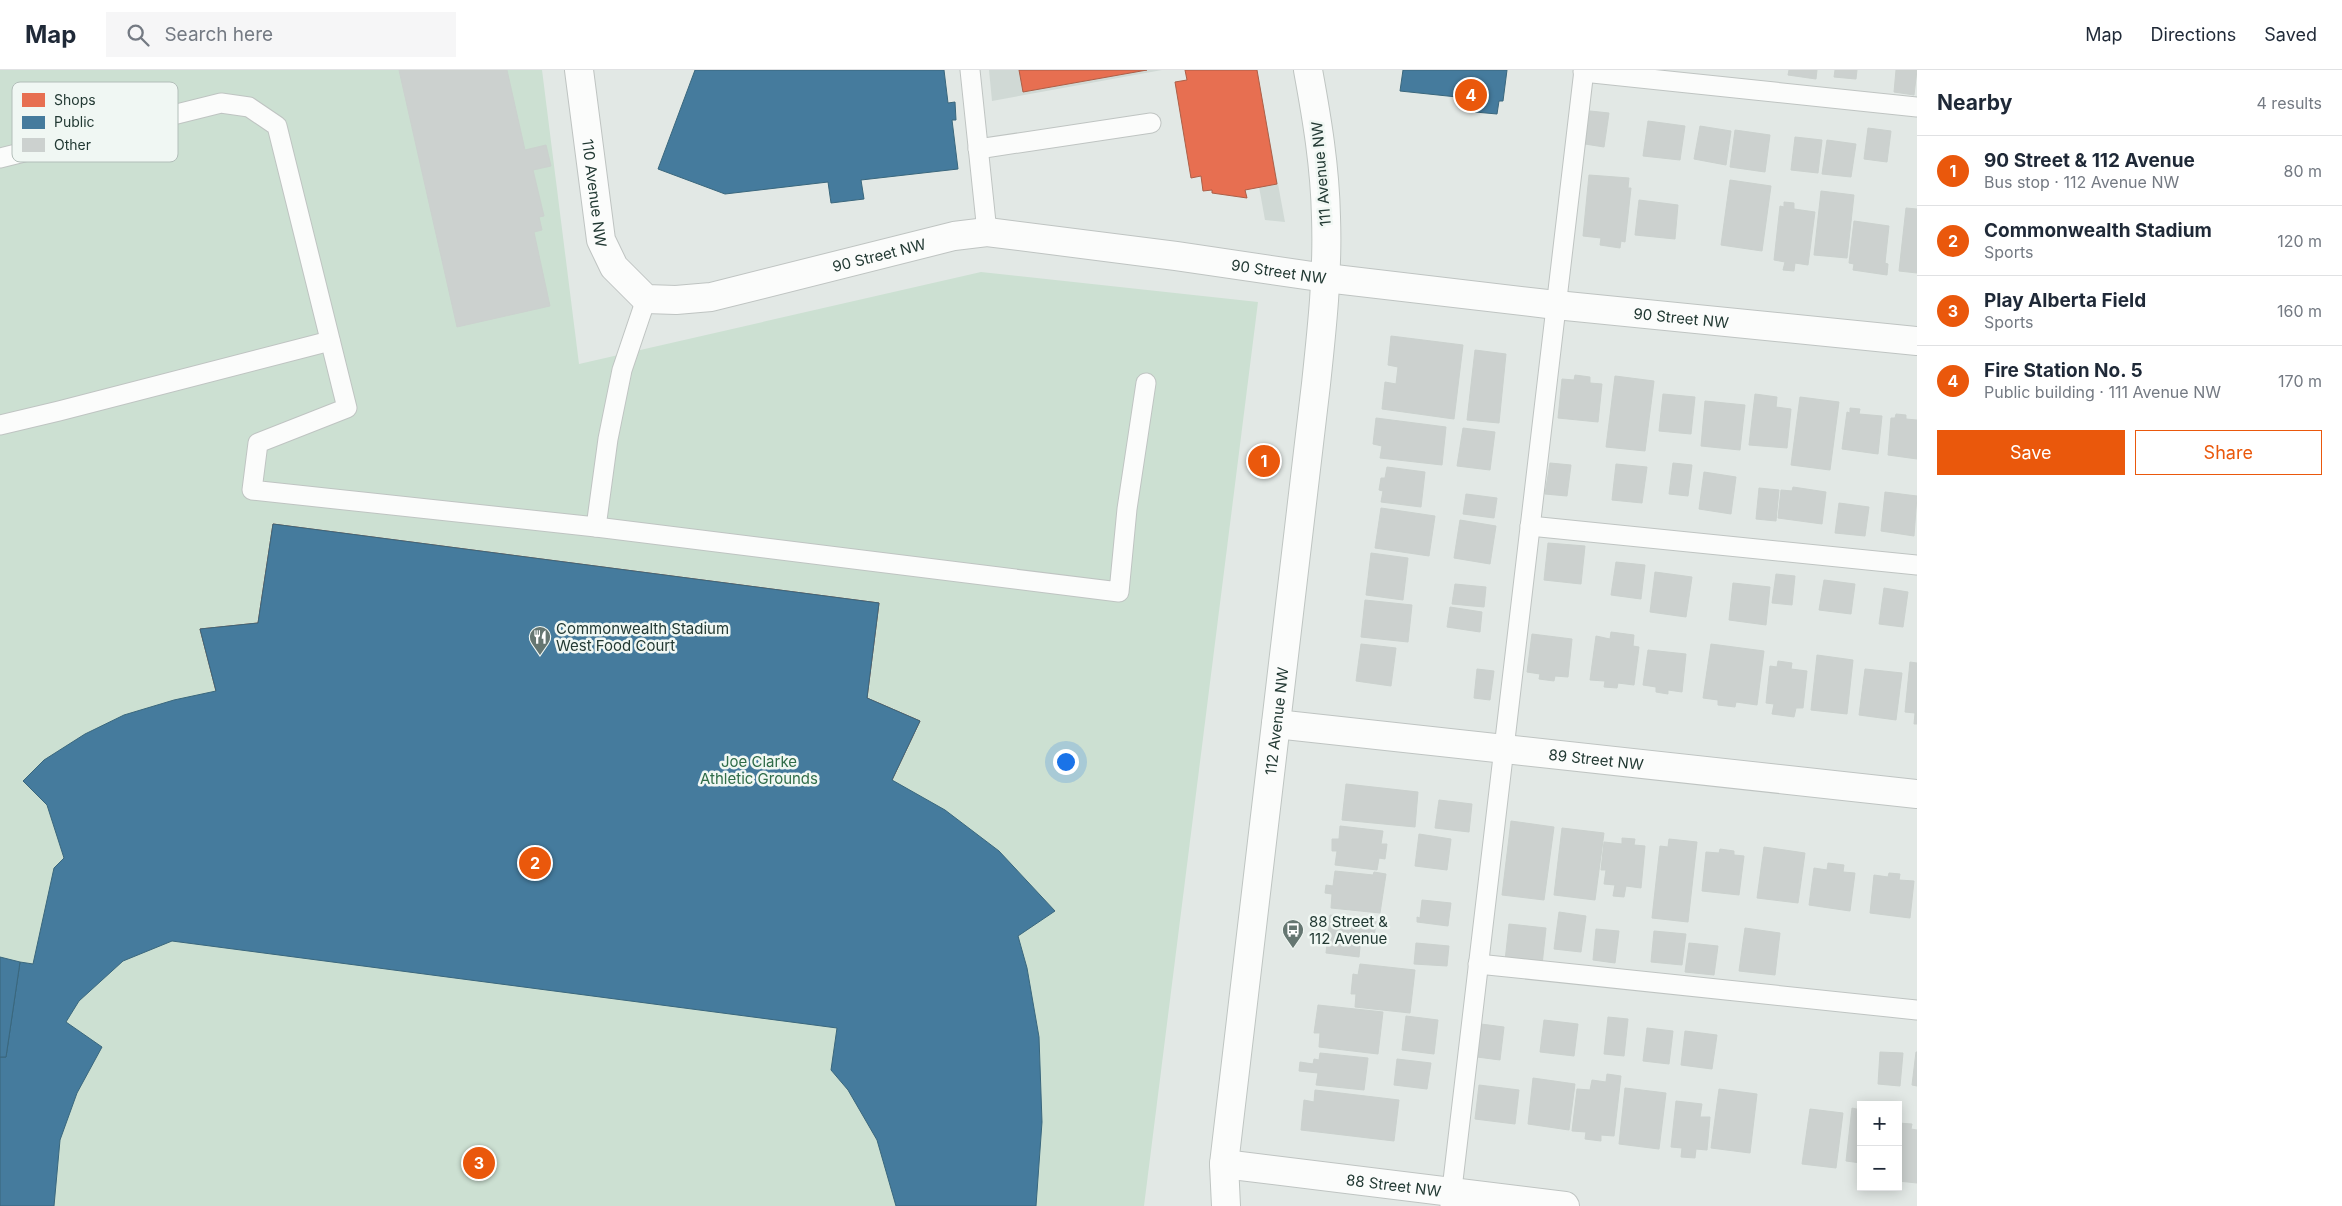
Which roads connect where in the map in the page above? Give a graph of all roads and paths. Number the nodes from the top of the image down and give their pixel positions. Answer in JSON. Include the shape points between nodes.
{"nodes":[{"id":1,"x":579,"y":70,"type":"edge"},
{"id":2,"x":970,"y":70,"type":"edge"},
{"id":3,"x":1308,"y":70,"type":"edge"},
{"id":4,"x":1583,"y":71,"type":"edge"},
{"id":5,"x":1917,"y":106,"type":"edge"},
{"id":6,"x":178,"y":114,"type":"edge"},
{"id":7,"x":1151,"y":123,"type":"dead end"},
{"id":8,"x":978,"y":149,"type":"junction"},
{"id":9,"x":986,"y":232,"type":"junction"},
{"id":10,"x":1326,"y":278,"type":"junction"},
{"id":11,"x":646,"y":299,"type":"junction"},
{"id":12,"x":1556,"y":305,"type":"junction"},
{"id":13,"x":330,"y":341,"type":"junction"},
{"id":14,"x":1917,"y":341,"type":"edge"},
{"id":15,"x":1146,"y":383,"type":"dead end"},
{"id":16,"x":0,"y":425,"type":"edge"},
{"id":17,"x":1530,"y":526,"type":"junction"},
{"id":18,"x":596,"y":527,"type":"junction"},
{"id":19,"x":1917,"y":565,"type":"edge"},
{"id":20,"x":1276,"y":724,"type":"junction"},
{"id":21,"x":1503,"y":750,"type":"junction"},
{"id":22,"x":1917,"y":794,"type":"edge"},
{"id":23,"x":1478,"y":964,"type":"junction"},
{"id":24,"x":1917,"y":1010,"type":"edge"},
{"id":25,"x":1224,"y":1164,"type":"junction"},
{"id":26,"x":1450,"y":1200,"type":"edge"},
{"id":27,"x":1211,"y":1206,"type":"edge"},
{"id":28,"x":1226,"y":1206,"type":"edge"},
{"id":29,"x":1565,"y":1206,"type":"edge"}],
"edges":[{"from":1,"to":11,"type":"street","name":"110 Avenue NW","via":[[601,240],[614,268]]},
{"from":2,"to":8,"type":"lane"},
{"from":3,"to":10,"type":"street","name":"111 Avenue NW","via":[[1320,139],[1326,216]]},
{"from":4,"to":5,"type":"lane"},
{"from":4,"to":12,"type":"lane"},
{"from":6,"to":13,"type":"lane","via":[[221,103],[249,107],[277,126]]},
{"from":7,"to":8,"type":"lane"},
{"from":8,"to":9,"type":"lane"},
{"from":9,"to":10,"type":"street","name":"90 Street NW"},
{"from":9,"to":11,"type":"street","name":"90 Street NW","via":[[954,236],[711,297]]},
{"from":10,"to":12,"type":"street","name":"90 Street NW"},
{"from":10,"to":20,"type":"street","name":"112 Avenue NW"},
{"from":11,"to":18,"type":"lane","via":[[622,370],[608,439]]},
{"from":12,"to":14,"type":"street","name":"90 Street NW"},
{"from":12,"to":17,"type":"lane"},
{"from":13,"to":16,"type":"lane"},
{"from":13,"to":18,"type":"lane","via":[[347,408],[258,443],[252,490]]},
{"from":15,"to":18,"type":"lane","via":[[1127,509],[1119,592]]},
{"from":17,"to":19,"type":"lane"},
{"from":17,"to":21,"type":"lane"},
{"from":20,"to":21,"type":"street","name":"89 Street NW"},
{"from":20,"to":25,"type":"street","name":"112 Avenue NW"},
{"from":21,"to":22,"type":"street","name":"89 Street NW"},
{"from":21,"to":23,"type":"lane"},
{"from":23,"to":24,"type":"lane"},
{"from":23,"to":26,"type":"lane"},
{"from":25,"to":26,"type":"street","name":"88 Street NW"},
{"from":25,"to":27,"type":"street","name":"112 Avenue NW"},
{"from":25,"to":28,"type":"street","name":"112 Avenue NW"},
{"from":26,"to":29,"type":"street","name":"88 Street NW"}]}
